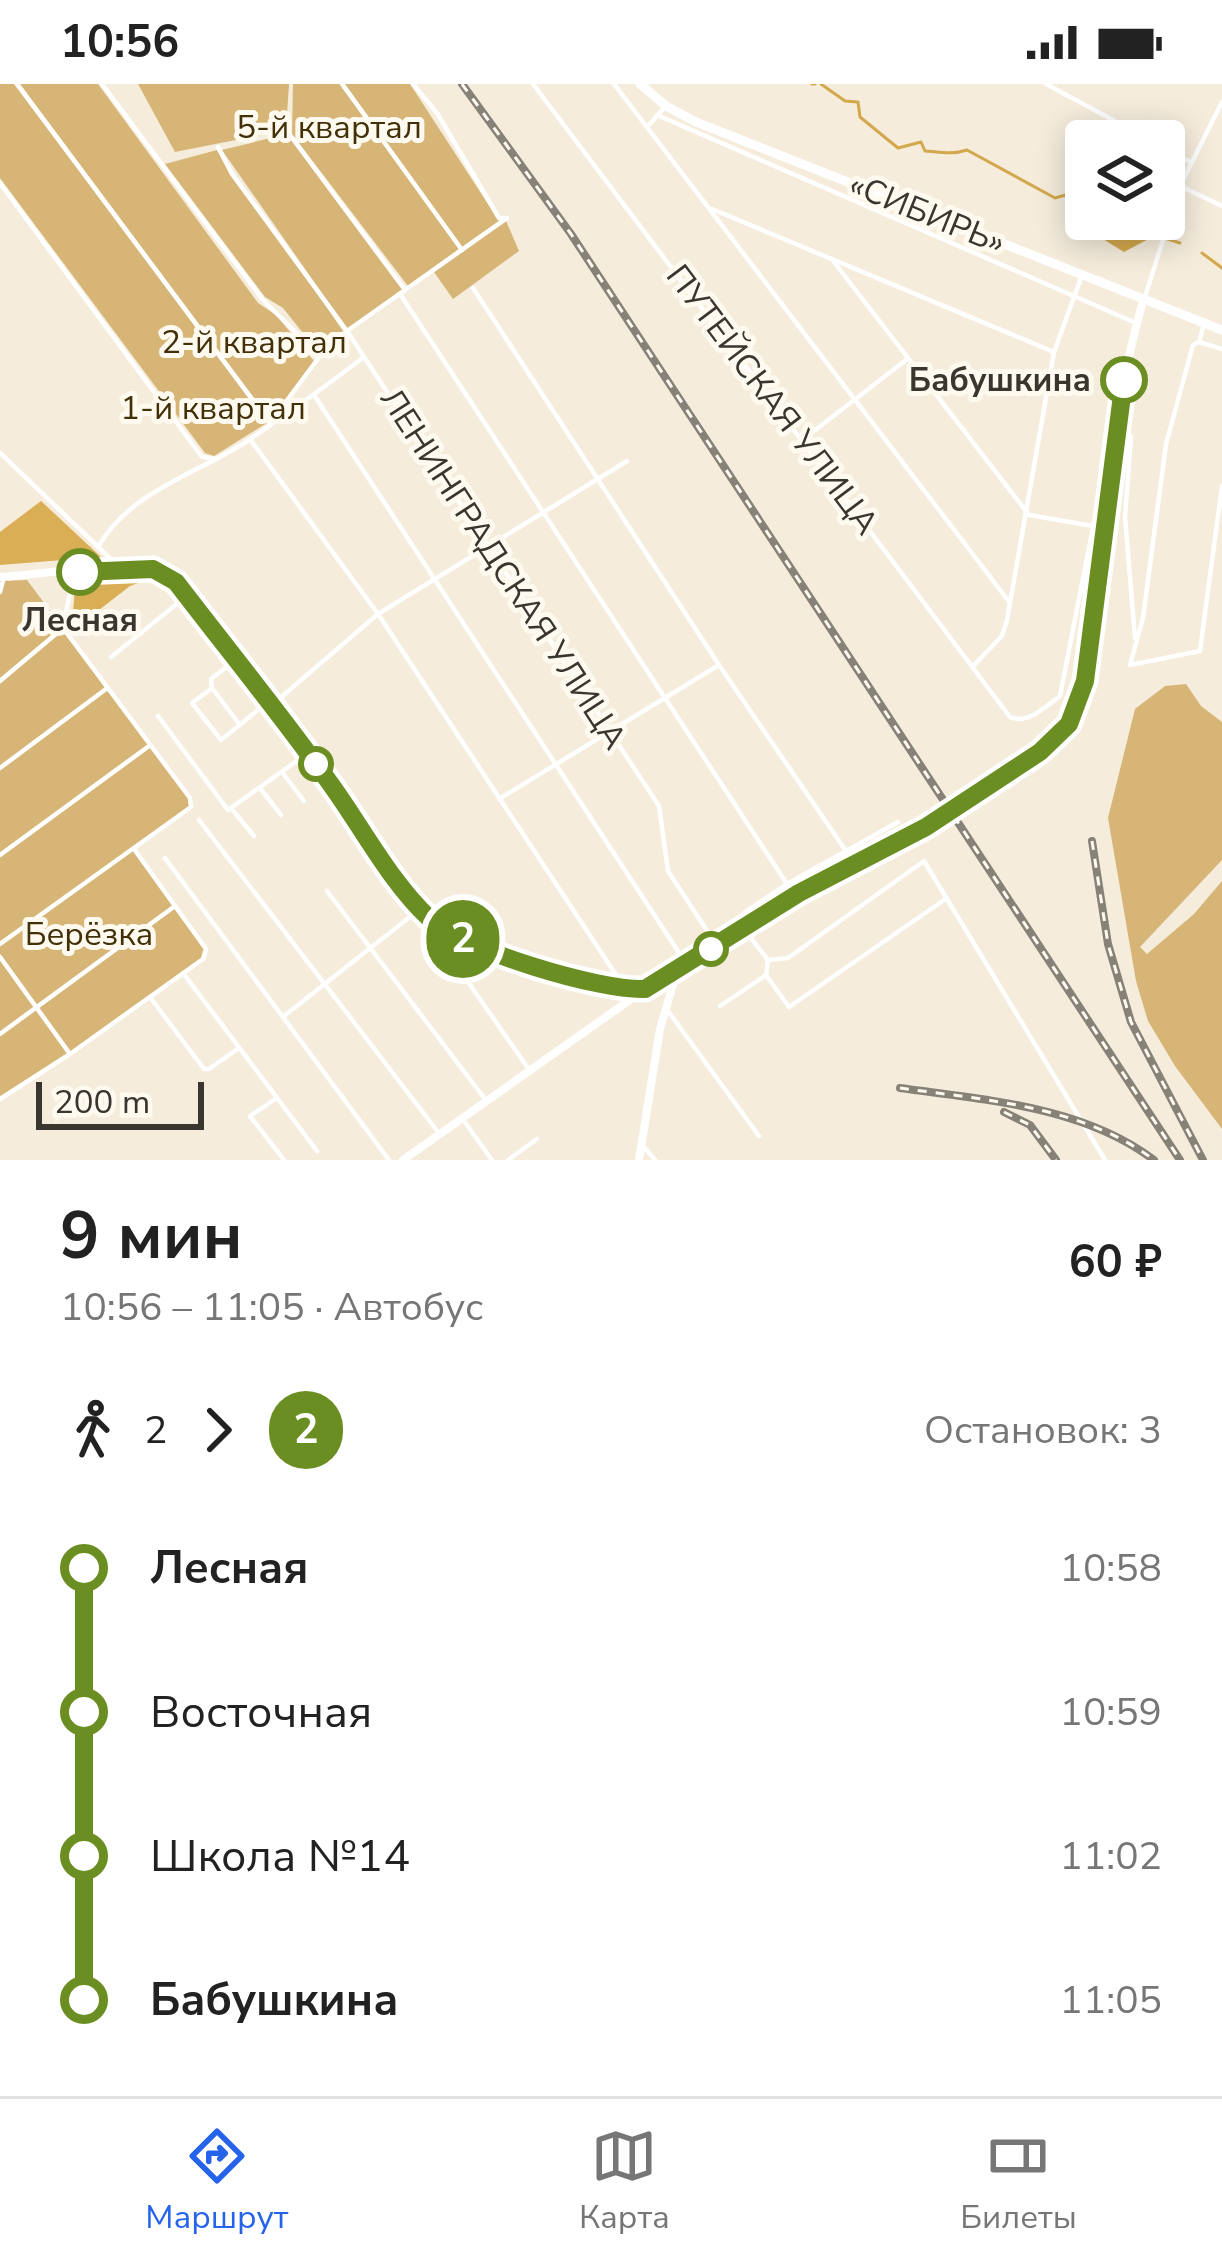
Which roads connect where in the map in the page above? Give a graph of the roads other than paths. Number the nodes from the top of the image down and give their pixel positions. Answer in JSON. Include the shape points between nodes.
{"nodes":[{"id":1,"x":17,"y":84,"type":"edge"},
{"id":2,"x":102,"y":84,"type":"edge"},
{"id":3,"x":342,"y":84,"type":"edge"},
{"id":4,"x":413,"y":84,"type":"edge"},
{"id":5,"x":533,"y":84,"type":"edge"},
{"id":6,"x":614,"y":84,"type":"edge"},
{"id":7,"x":640,"y":84,"type":"edge"},
{"id":8,"x":1046,"y":84,"type":"edge"},
{"id":9,"x":1222,"y":102,"type":"edge"},
{"id":10,"x":666,"y":106,"type":"junction"},
{"id":11,"x":657,"y":116,"type":"junction"},
{"id":12,"x":1113,"y":120,"type":"edge"},
{"id":13,"x":647,"y":128,"type":"junction"},
{"id":14,"x":287,"y":131,"type":"dead end"},
{"id":15,"x":218,"y":147,"type":"dead end"},
{"id":16,"x":1185,"y":159,"type":"edge"},
{"id":17,"x":1190,"y":162,"type":"junction"},
{"id":18,"x":1185,"y":174,"type":"edge"},
{"id":19,"x":0,"y":183,"type":"edge"},
{"id":20,"x":1185,"y":188,"type":"edge"},
{"id":21,"x":1222,"y":206,"type":"edge"},
{"id":22,"x":706,"y":207,"type":"junction"},
{"id":23,"x":1161,"y":240,"type":"edge"},
{"id":24,"x":462,"y":250,"type":"junction"},
{"id":25,"x":834,"y":262,"type":"junction"},
{"id":26,"x":1082,"y":275,"type":"junction"},
{"id":27,"x":473,"y":288,"type":"dead end"},
{"id":28,"x":403,"y":292,"type":"junction"},
{"id":29,"x":1073,"y":296,"type":"junction"},
{"id":30,"x":1144,"y":298,"type":"junction"},
{"id":31,"x":1137,"y":323,"type":"junction"},
{"id":32,"x":1204,"y":324,"type":"junction"},
{"id":33,"x":1222,"y":330,"type":"edge"},
{"id":34,"x":346,"y":331,"type":"junction"},
{"id":35,"x":1198,"y":342,"type":"junction"},
{"id":36,"x":1222,"y":350,"type":"edge"},
{"id":37,"x":1054,"y":352,"type":"junction"},
{"id":38,"x":364,"y":357,"type":"junction"},
{"id":39,"x":906,"y":360,"type":"junction"},
{"id":40,"x":1122,"y":393,"type":"junction"},
{"id":41,"x":314,"y":395,"type":"junction"},
{"id":42,"x":855,"y":400,"type":"junction"},
{"id":43,"x":1118,"y":417,"type":"junction"},
{"id":44,"x":270,"y":423,"type":"junction"},
{"id":45,"x":250,"y":439,"type":"junction"},
{"id":46,"x":802,"y":441,"type":"junction"},
{"id":47,"x":0,"y":453,"type":"edge"},
{"id":48,"x":216,"y":459,"type":"junction"},
{"id":49,"x":627,"y":460,"type":"dead end"},
{"id":50,"x":596,"y":479,"type":"junction"},
{"id":51,"x":1222,"y":486,"type":"edge"},
{"id":52,"x":542,"y":512,"type":"junction"},
{"id":53,"x":1028,"y":515,"type":"junction"},
{"id":54,"x":1094,"y":526,"type":"junction"},
{"id":55,"x":488,"y":545,"type":"junction"},
{"id":56,"x":98,"y":547,"type":"junction"},
{"id":57,"x":120,"y":568,"type":"junction"},
{"id":58,"x":74,"y":572,"type":"junction"},
{"id":59,"x":2,"y":577,"type":"edge"},
{"id":60,"x":434,"y":579,"type":"junction"},
{"id":61,"x":0,"y":592,"type":"edge"},
{"id":62,"x":1010,"y":603,"type":"junction"},
{"id":63,"x":198,"y":611,"type":"junction"},
{"id":64,"x":378,"y":614,"type":"junction"},
{"id":65,"x":64,"y":628,"type":"junction"},
{"id":66,"x":1135,"y":638,"type":"junction"},
{"id":67,"x":111,"y":657,"type":"dead end"},
{"id":68,"x":236,"y":660,"type":"junction"},
{"id":69,"x":719,"y":665,"type":"junction"},
{"id":70,"x":974,"y":665,"type":"junction"},
{"id":71,"x":0,"y":681,"type":"edge"},
{"id":72,"x":212,"y":688,"type":"junction"},
{"id":73,"x":106,"y":689,"type":"junction"},
{"id":74,"x":664,"y":698,"type":"junction"},
{"id":75,"x":270,"y":703,"type":"junction"},
{"id":76,"x":158,"y":716,"type":"dead end"},
{"id":77,"x":240,"y":724,"type":"junction"},
{"id":78,"x":610,"y":732,"type":"junction"},
{"id":79,"x":149,"y":746,"type":"junction"},
{"id":80,"x":308,"y":753,"type":"junction"},
{"id":81,"x":556,"y":765,"type":"junction"},
{"id":82,"x":0,"y":768,"type":"edge"},
{"id":83,"x":282,"y":772,"type":"junction"},
{"id":84,"x":260,"y":788,"type":"junction"},
{"id":85,"x":499,"y":799,"type":"junction"},
{"id":86,"x":304,"y":801,"type":"dead end"},
{"id":87,"x":231,"y":808,"type":"junction"},
{"id":88,"x":281,"y":814,"type":"dead end"},
{"id":89,"x":199,"y":820,"type":"dead end"},
{"id":90,"x":898,"y":822,"type":"dead end"},
{"id":91,"x":254,"y":836,"type":"dead end"},
{"id":92,"x":134,"y":849,"type":"junction"},
{"id":93,"x":846,"y":851,"type":"junction"},
{"id":94,"x":0,"y":855,"type":"edge"},
{"id":95,"x":165,"y":858,"type":"dead end"},
{"id":96,"x":787,"y":884,"type":"junction"},
{"id":97,"x":327,"y":891,"type":"dead end"},
{"id":98,"x":947,"y":898,"type":"junction"},
{"id":99,"x":175,"y":906,"type":"junction"},
{"id":100,"x":420,"y":909,"type":"junction"},
{"id":101,"x":742,"y":928,"type":"junction"},
{"id":102,"x":447,"y":932,"type":"junction"},
{"id":103,"x":0,"y":944,"type":"edge"},
{"id":104,"x":717,"y":946,"type":"junction"},
{"id":105,"x":369,"y":947,"type":"junction"},
{"id":106,"x":0,"y":958,"type":"edge"},
{"id":107,"x":768,"y":960,"type":"junction"},
{"id":108,"x":687,"y":965,"type":"junction"},
{"id":109,"x":677,"y":972,"type":"junction"},
{"id":110,"x":183,"y":973,"type":"junction"},
{"id":111,"x":766,"y":975,"type":"junction"},
{"id":112,"x":326,"y":983,"type":"junction"},
{"id":113,"x":645,"y":989,"type":"junction"},
{"id":114,"x":626,"y":990,"type":"junction"},
{"id":115,"x":150,"y":997,"type":"junction"},
{"id":116,"x":36,"y":1006,"type":"junction"},
{"id":117,"x":665,"y":1006,"type":"junction"},
{"id":118,"x":720,"y":1006,"type":"dead end"},
{"id":119,"x":284,"y":1016,"type":"junction"},
{"id":120,"x":0,"y":1034,"type":"edge"},
{"id":121,"x":239,"y":1048,"type":"junction"},
{"id":122,"x":70,"y":1054,"type":"junction"},
{"id":123,"x":532,"y":1072,"type":"junction"},
{"id":124,"x":277,"y":1098,"type":"junction"},
{"id":125,"x":0,"y":1099,"type":"edge"},
{"id":126,"x":485,"y":1099,"type":"junction"},
{"id":127,"x":460,"y":1116,"type":"junction"},
{"id":128,"x":438,"y":1132,"type":"junction"},
{"id":129,"x":759,"y":1136,"type":"dead end"},
{"id":130,"x":537,"y":1138,"type":"dead end"},
{"id":131,"x":641,"y":1143,"type":"junction"},
{"id":132,"x":317,"y":1151,"type":"dead end"},
{"id":133,"x":284,"y":1160,"type":"edge"},
{"id":134,"x":389,"y":1160,"type":"edge"},
{"id":135,"x":403,"y":1160,"type":"edge"},
{"id":136,"x":492,"y":1160,"type":"edge"},
{"id":137,"x":508,"y":1160,"type":"edge"},
{"id":138,"x":639,"y":1160,"type":"edge"},
{"id":139,"x":655,"y":1160,"type":"edge"},
{"id":140,"x":1106,"y":1160,"type":"edge"}],
"edges":[{"from":1,"to":44,"type":"street"},
{"from":2,"to":44,"type":"street","via":[[262,300],[320,356]]},
{"from":3,"to":24,"type":"street"},
{"from":4,"to":24,"type":"street","via":[[499,218],[507,218]]},
{"from":5,"to":46,"type":"street","name":"ПУТЕЙСКАЯ УЛИЦА"},
{"from":6,"to":13,"type":"street"},
{"from":7,"to":10,"type":"main road","name":"«СИБИРЬ»"},
{"from":8,"to":12,"type":"street"},
{"from":9,"to":17,"type":"street"},
{"from":10,"to":11,"type":"street"},
{"from":10,"to":26,"type":"main road","name":"«СИБИРЬ»"},
{"from":11,"to":13,"type":"street"},
{"from":11,"to":29,"type":"street"},
{"from":13,"to":22,"type":"street"},
{"from":14,"to":28,"type":"street"},
{"from":15,"to":34,"type":"street","name":"ЛЕНИНГРАДСКАЯ УЛИЦА"},
{"from":16,"to":17,"type":"street"},
{"from":17,"to":18,"type":"street"},
{"from":19,"to":48,"type":"street","via":[[202,457]]},
{"from":20,"to":21,"type":"street"},
{"from":22,"to":25,"type":"street"},
{"from":22,"to":42,"type":"street"},
{"from":23,"to":30,"type":"street"},
{"from":24,"to":28,"type":"street"},
{"from":25,"to":37,"type":"street"},
{"from":25,"to":39,"type":"street"},
{"from":26,"to":29,"type":"street"},
{"from":26,"to":30,"type":"main road","name":"«СИБИРЬ»"},
{"from":27,"to":50,"type":"street"},
{"from":28,"to":34,"type":"street"},
{"from":28,"to":52,"type":"street"},
{"from":29,"to":31,"type":"street"},
{"from":29,"to":37,"type":"street"},
{"from":30,"to":31,"type":"street"},
{"from":30,"to":32,"type":"main road","name":"«СИБИРЬ»"},
{"from":31,"to":40,"type":"street"},
{"from":32,"to":33,"type":"main road","name":"«СИБИРЬ»"},
{"from":32,"to":35,"type":"street"},
{"from":34,"to":38,"type":"street","name":"ЛЕНИНГРАДСКАЯ УЛИЦА"},
{"from":35,"to":36,"type":"street"},
{"from":35,"to":66,"type":"street","via":[[1166,444]]},
{"from":37,"to":53,"type":"street"},
{"from":38,"to":41,"type":"street"},
{"from":38,"to":55,"type":"street","name":"ЛЕНИНГРАДСКАЯ УЛИЦА"},
{"from":39,"to":42,"type":"street"},
{"from":39,"to":53,"type":"street"},
{"from":40,"to":43,"type":"street"},
{"from":40,"to":54,"type":"street"},
{"from":41,"to":44,"type":"street"},
{"from":41,"to":60,"type":"street"},
{"from":42,"to":46,"type":"street"},
{"from":42,"to":62,"type":"street"},
{"from":43,"to":66,"type":"street","via":[[1131,437],[1125,517]]},
{"from":43,"to":101,"type":"street","via":[[1085,681],[1069,724],[926,827]]},
{"from":44,"to":45,"type":"street"},
{"from":45,"to":48,"type":"street"},
{"from":45,"to":64,"type":"street"},
{"from":46,"to":70,"type":"street","name":"ПУТЕЙСКАЯ УЛИЦА"},
{"from":47,"to":56,"type":"street"},
{"from":48,"to":56,"type":"street","via":[[135,504]]},
{"from":49,"to":50,"type":"street"},
{"from":50,"to":52,"type":"street"},
{"from":50,"to":69,"type":"street"},
{"from":51,"to":66,"type":"street","via":[[1200,651],[1130,665]]},
{"from":52,"to":55,"type":"street"},
{"from":52,"to":74,"type":"street"},
{"from":53,"to":54,"type":"street"},
{"from":53,"to":62,"type":"street"},
{"from":54,"to":70,"type":"street","name":"ПУТЕЙСКАЯ УЛИЦА","via":[[1060,696],[1017,721]]},
{"from":55,"to":60,"type":"street"},
{"from":55,"to":78,"type":"street","name":"ЛЕНИНГРАДСКАЯ УЛИЦА"},
{"from":56,"to":57,"type":"street"},
{"from":57,"to":58,"type":"street"},
{"from":57,"to":63,"type":"street","via":[[164,574]]},
{"from":58,"to":59,"type":"street"},
{"from":58,"to":65,"type":"street"},
{"from":59,"to":61,"type":"street"},
{"from":60,"to":64,"type":"street"},
{"from":60,"to":81,"type":"street"},
{"from":62,"to":70,"type":"street","via":[[1002,636]]},
{"from":63,"to":67,"type":"street","via":[[178,603]]},
{"from":63,"to":68,"type":"street"},
{"from":64,"to":75,"type":"street"},
{"from":64,"to":85,"type":"street"},
{"from":65,"to":71,"type":"street"},
{"from":65,"to":73,"type":"street"},
{"from":68,"to":72,"type":"street","via":[[211,679]]},
{"from":68,"to":75,"type":"street"},
{"from":69,"to":74,"type":"street"},
{"from":69,"to":93,"type":"street"},
{"from":72,"to":77,"type":"street"},
{"from":72,"to":77,"type":"street","via":[[192,703],[221,740]]},
{"from":73,"to":79,"type":"street"},
{"from":73,"to":82,"type":"street"},
{"from":74,"to":78,"type":"street"},
{"from":74,"to":96,"type":"street"},
{"from":75,"to":77,"type":"street"},
{"from":75,"to":80,"type":"street"},
{"from":76,"to":87,"type":"street"},
{"from":78,"to":81,"type":"street"},
{"from":78,"to":104,"type":"street","name":"ЛЕНИНГРАДСКАЯ УЛИЦА","via":[[659,806],[668,871]]},
{"from":79,"to":92,"type":"street","via":[[191,807]]},
{"from":79,"to":94,"type":"street"},
{"from":80,"to":83,"type":"street"},
{"from":80,"to":100,"type":"street"},
{"from":81,"to":85,"type":"street"},
{"from":81,"to":108,"type":"street"},
{"from":83,"to":84,"type":"street"},
{"from":83,"to":86,"type":"street"},
{"from":84,"to":87,"type":"street"},
{"from":84,"to":88,"type":"street"},
{"from":85,"to":114,"type":"street"},
{"from":87,"to":91,"type":"street"},
{"from":89,"to":112,"type":"street"},
{"from":90,"to":93,"type":"street"},
{"from":92,"to":99,"type":"street"},
{"from":92,"to":103,"type":"street"},
{"from":93,"to":96,"type":"street"},
{"from":95,"to":119,"type":"street"},
{"from":96,"to":101,"type":"street","via":[[745,911]]},
{"from":97,"to":105,"type":"street"},
{"from":98,"to":107,"type":"street","via":[[924,861],[788,958]]},
{"from":98,"to":111,"type":"street","via":[[789,1007]]},
{"from":98,"to":140,"type":"street"},
{"from":99,"to":110,"type":"street","via":[[206,949]]},
{"from":99,"to":116,"type":"street"},
{"from":100,"to":102,"type":"street"},
{"from":100,"to":105,"type":"street"},
{"from":101,"to":104,"type":"street"},
{"from":101,"to":107,"type":"street"},
{"from":102,"to":114,"type":"street"},
{"from":102,"to":123,"type":"street","via":[[445,949]]},
{"from":104,"to":108,"type":"street"},
{"from":105,"to":112,"type":"street"},
{"from":105,"to":126,"type":"street"},
{"from":106,"to":116,"type":"street"},
{"from":107,"to":111,"type":"street"},
{"from":108,"to":109,"type":"street"},
{"from":109,"to":113,"type":"street"},
{"from":109,"to":117,"type":"street"},
{"from":110,"to":115,"type":"street"},
{"from":110,"to":121,"type":"street"},
{"from":111,"to":118,"type":"street"},
{"from":112,"to":119,"type":"street"},
{"from":112,"to":128,"type":"street"},
{"from":113,"to":114,"type":"street"},
{"from":113,"to":123,"type":"street"},
{"from":115,"to":121,"type":"street","via":[[204,1069]]},
{"from":115,"to":122,"type":"street"},
{"from":116,"to":120,"type":"street"},
{"from":116,"to":122,"type":"street"},
{"from":117,"to":129,"type":"street"},
{"from":117,"to":131,"type":"street"},
{"from":119,"to":134,"type":"street"},
{"from":121,"to":124,"type":"street"},
{"from":122,"to":125,"type":"street"},
{"from":123,"to":126,"type":"street"},
{"from":124,"to":132,"type":"street"},
{"from":124,"to":133,"type":"street","via":[[250,1116]]},
{"from":126,"to":127,"type":"street"},
{"from":127,"to":128,"type":"street"},
{"from":127,"to":136,"type":"street"},
{"from":128,"to":135,"type":"street"},
{"from":130,"to":137,"type":"street"},
{"from":131,"to":138,"type":"street"},
{"from":131,"to":139,"type":"street"}]}
